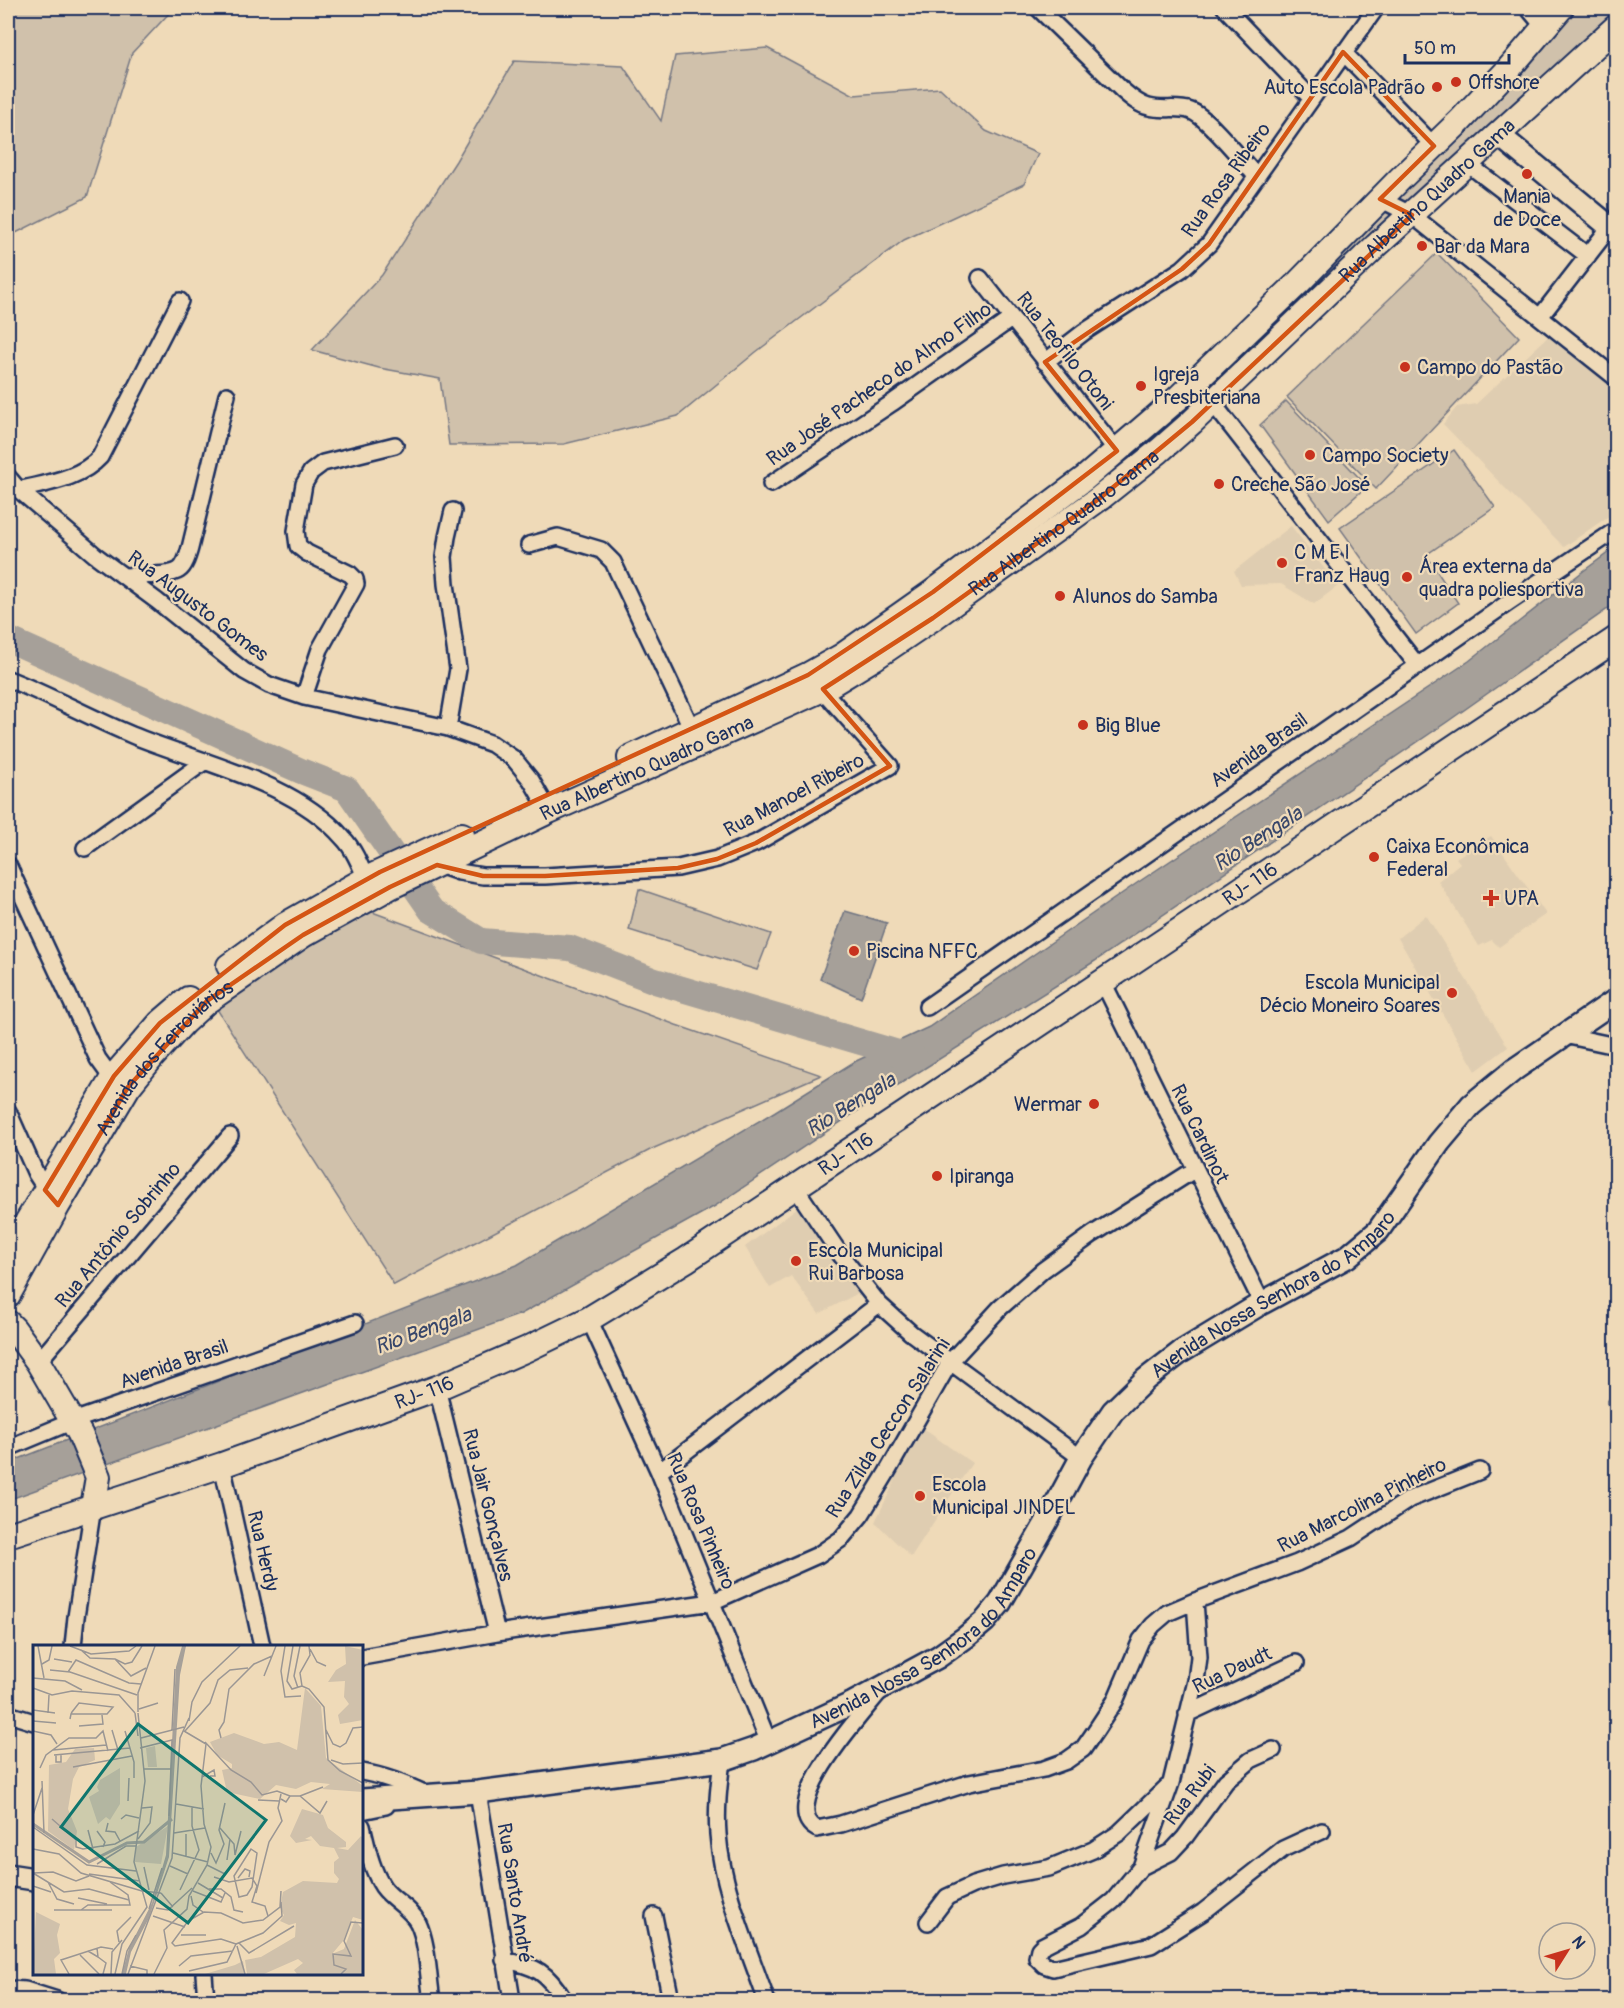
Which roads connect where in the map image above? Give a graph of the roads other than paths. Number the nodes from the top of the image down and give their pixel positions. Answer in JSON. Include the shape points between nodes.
{"nodes":[{"id":1,"x":1038,"y":8,"type":"edge"},
{"id":2,"x":1225,"y":8,"type":"edge"},
{"id":3,"x":1376,"y":8,"type":"edge"},
{"id":4,"x":1528,"y":8,"type":"edge"},
{"id":5,"x":1561,"y":8,"type":"edge"},
{"id":6,"x":1544,"y":27,"type":"junction"},
{"id":7,"x":1617,"y":27,"type":"edge"},
{"id":8,"x":1343,"y":52,"type":"junction"},
{"id":9,"x":1311,"y":98,"type":"junction"},
{"id":10,"x":1499,"y":135,"type":"junction"},
{"id":11,"x":1434,"y":146,"type":"junction"},
{"id":12,"x":1468,"y":164,"type":"junction"},
{"id":13,"x":1257,"y":177,"type":"junction"},
{"id":14,"x":1380,"y":198,"type":"junction"},
{"id":15,"x":1412,"y":215,"type":"junction"},
{"id":16,"x":1614,"y":229,"type":"edge"},
{"id":17,"x":1588,"y":256,"type":"junction"},
{"id":18,"x":980,"y":278,"type":"dead end"},
{"id":19,"x":180,"y":302,"type":"dead end"},
{"id":20,"x":1540,"y":317,"type":"junction"},
{"id":21,"x":1011,"y":319,"type":"junction"},
{"id":22,"x":1045,"y":362,"type":"junction"},
{"id":23,"x":1617,"y":378,"type":"edge"},
{"id":24,"x":227,"y":395,"type":"dead end"},
{"id":25,"x":1212,"y":402,"type":"junction"},
{"id":26,"x":395,"y":446,"type":"dead end"},
{"id":27,"x":1117,"y":450,"type":"junction"},
{"id":28,"x":8,"y":477,"type":"edge"},
{"id":29,"x":1085,"y":478,"type":"junction"},
{"id":30,"x":771,"y":484,"type":"dead end"},
{"id":31,"x":19,"y":490,"type":"junction"},
{"id":32,"x":1100,"y":498,"type":"junction"},
{"id":33,"x":453,"y":511,"type":"dead end"},
{"id":34,"x":1617,"y":530,"type":"edge"},
{"id":35,"x":529,"y":545,"type":"dead end"},
{"id":36,"x":124,"y":576,"type":"junction"},
{"id":37,"x":1617,"y":639,"type":"edge"},
{"id":38,"x":1418,"y":666,"type":"junction"},
{"id":39,"x":8,"y":678,"type":"edge"},
{"id":40,"x":815,"y":682,"type":"junction"},
{"id":41,"x":304,"y":697,"type":"junction"},
{"id":42,"x":448,"y":728,"type":"junction"},
{"id":43,"x":692,"y":729,"type":"junction"},
{"id":44,"x":204,"y":762,"type":"junction"},
{"id":45,"x":546,"y":804,"type":"junction"},
{"id":46,"x":85,"y":848,"type":"dead end"},
{"id":47,"x":419,"y":864,"type":"junction"},
{"id":48,"x":8,"y":865,"type":"edge"},
{"id":49,"x":377,"y":883,"type":"junction"},
{"id":50,"x":1103,"y":982,"type":"junction"},
{"id":51,"x":1617,"y":1000,"type":"edge"},
{"id":52,"x":927,"y":1007,"type":"dead end"},
{"id":53,"x":1564,"y":1035,"type":"junction"},
{"id":54,"x":1617,"y":1046,"type":"edge"},
{"id":55,"x":121,"y":1082,"type":"junction"},
{"id":56,"x":8,"y":1111,"type":"edge"},
{"id":57,"x":230,"y":1136,"type":"dead end"},
{"id":58,"x":1194,"y":1170,"type":"junction"},
{"id":59,"x":795,"y":1187,"type":"junction"},
{"id":60,"x":51,"y":1198,"type":"junction"},
{"id":61,"x":8,"y":1254,"type":"edge"},
{"id":62,"x":8,"y":1295,"type":"edge"},
{"id":63,"x":1262,"y":1303,"type":"junction"},
{"id":64,"x":879,"y":1304,"type":"junction"},
{"id":65,"x":589,"y":1318,"type":"junction"},
{"id":66,"x":8,"y":1323,"type":"edge"},
{"id":67,"x":355,"y":1323,"type":"dead end"},
{"id":68,"x":38,"y":1362,"type":"junction"},
{"id":69,"x":950,"y":1362,"type":"junction"},
{"id":70,"x":437,"y":1388,"type":"junction"},
{"id":71,"x":76,"y":1428,"type":"junction"},
{"id":72,"x":8,"y":1448,"type":"edge"},
{"id":73,"x":1080,"y":1458,"type":"junction"},
{"id":74,"x":222,"y":1465,"type":"junction"},
{"id":75,"x":1480,"y":1471,"type":"dead end"},
{"id":76,"x":659,"y":1473,"type":"junction"},
{"id":77,"x":93,"y":1507,"type":"junction"},
{"id":78,"x":8,"y":1535,"type":"edge"},
{"id":79,"x":1195,"y":1601,"type":"junction"},
{"id":80,"x":712,"y":1602,"type":"junction"},
{"id":81,"x":497,"y":1633,"type":"junction"},
{"id":82,"x":73,"y":1645,"type":"edge"},
{"id":83,"x":262,"y":1645,"type":"edge"},
{"id":84,"x":363,"y":1657,"type":"edge"},
{"id":85,"x":1296,"y":1663,"type":"dead end"},
{"id":86,"x":882,"y":1689,"type":"junction"},
{"id":87,"x":8,"y":1714,"type":"edge"},
{"id":88,"x":1186,"y":1714,"type":"junction"},
{"id":89,"x":33,"y":1722,"type":"edge"},
{"id":90,"x":768,"y":1743,"type":"junction"},
{"id":91,"x":1273,"y":1750,"type":"dead end"},
{"id":92,"x":722,"y":1760,"type":"junction"},
{"id":93,"x":363,"y":1772,"type":"edge"},
{"id":94,"x":1171,"y":1783,"type":"junction"},
{"id":95,"x":478,"y":1792,"type":"junction"},
{"id":96,"x":430,"y":1796,"type":"junction"},
{"id":97,"x":363,"y":1800,"type":"edge"},
{"id":98,"x":363,"y":1811,"type":"edge"},
{"id":99,"x":363,"y":1830,"type":"edge"},
{"id":100,"x":1322,"y":1831,"type":"dead end"},
{"id":101,"x":1141,"y":1867,"type":"junction"},
{"id":102,"x":8,"y":1875,"type":"edge"},
{"id":103,"x":33,"y":1879,"type":"edge"},
{"id":104,"x":654,"y":1916,"type":"dead end"},
{"id":105,"x":927,"y":1922,"type":"dead end"},
{"id":106,"x":504,"y":1960,"type":"junction"},
{"id":107,"x":204,"y":1975,"type":"edge"},
{"id":108,"x":8,"y":1989,"type":"edge"},
{"id":109,"x":671,"y":1998,"type":"edge"},
{"id":110,"x":766,"y":1999,"type":"dead end"},
{"id":111,"x":57,"y":2001,"type":"edge"},
{"id":112,"x":206,"y":2001,"type":"edge"},
{"id":113,"x":432,"y":2001,"type":"edge"},
{"id":114,"x":512,"y":2001,"type":"edge"},
{"id":115,"x":564,"y":2001,"type":"edge"}],
"edges":[{"from":1,"to":13,"type":"street","via":[[1135,101],[1150,108],[1193,111]]},
{"from":2,"to":9,"type":"street"},
{"from":3,"to":8,"type":"street","name":"Rua Rosa Ribeiro"},
{"from":4,"to":6,"type":"street"},
{"from":5,"to":6,"type":"main road","name":"Rua Albertino Quadro Gama"},
{"from":6,"to":11,"type":"main road","name":"Rua Albertino Quadro Gama"},
{"from":7,"to":10,"type":"main road","name":"Rua Albertino Quadro Gama"},
{"from":8,"to":9,"type":"street","name":"Rua Rosa Ribeiro"},
{"from":8,"to":11,"type":"street"},
{"from":9,"to":13,"type":"street","name":"Rua Rosa Ribeiro"},
{"from":10,"to":12,"type":"main road","name":"Rua Albertino Quadro Gama"},
{"from":10,"to":16,"type":"street"},
{"from":11,"to":14,"type":"main road","name":"Rua Albertino Quadro Gama"},
{"from":12,"to":15,"type":"main road","name":"Rua Albertino Quadro Gama"},
{"from":12,"to":17,"type":"street"},
{"from":13,"to":22,"type":"street","name":"Rua Rosa Ribeiro","via":[[1209,244],[1182,269]]},
{"from":14,"to":15,"type":"street"},
{"from":14,"to":27,"type":"main road","name":"Rua Albertino Quadro Gama","via":[[1213,365]]},
{"from":15,"to":20,"type":"street"},
{"from":15,"to":25,"type":"main road","name":"Rua Albertino Quadro Gama"},
{"from":16,"to":17,"type":"street"},
{"from":17,"to":20,"type":"street"},
{"from":18,"to":21,"type":"street","name":"Rua Teofilo Otoni"},
{"from":19,"to":31,"type":"street","via":[[100,458],[80,473]]},
{"from":20,"to":23,"type":"street"},
{"from":21,"to":22,"type":"street","name":"Rua Teofilo Otoni"},
{"from":21,"to":30,"type":"street","name":"Rua José Pacheco do Almo Filho"},
{"from":22,"to":27,"type":"street","name":"Rua Teofilo Otoni"},
{"from":24,"to":36,"type":"street","via":[[185,562],[180,570],[171,573]]},
{"from":25,"to":32,"type":"main road","name":"Rua Albertino Quadro Gama"},
{"from":25,"to":38,"type":"street"},
{"from":26,"to":41,"type":"street","via":[[323,463],[304,484],[296,531],[298,546],[350,574],[356,585],[320,649]]},
{"from":27,"to":29,"type":"main road","name":"Rua Albertino Quadro Gama"},
{"from":28,"to":31,"type":"street","name":"Rua Augusto Gomes"},
{"from":29,"to":32,"type":"main road"},
{"from":29,"to":40,"type":"main road","name":"Rua Albertino Quadro Gama","via":[[842,656]]},
{"from":31,"to":36,"type":"street","name":"Rua Augusto Gomes"},
{"from":32,"to":40,"type":"main road","name":"Rua Albertino Quadro Gama","via":[[874,658]]},
{"from":33,"to":42,"type":"street","via":[[444,557],[458,669]]},
{"from":34,"to":38,"type":"street","name":"Avenida Brasil"},
{"from":35,"to":43,"type":"street","via":[[558,537],[601,550],[613,562]]},
{"from":36,"to":41,"type":"street","name":"Rua Augusto Gomes","via":[[244,670],[269,685]]},
{"from":37,"to":50,"type":"main road","name":"RJ- 116"},
{"from":38,"to":52,"type":"street","name":"Avenida Brasil"},
{"from":39,"to":44,"type":"street","via":[[132,735]]},
{"from":40,"to":43,"type":"main road","name":"Rua Albertino Quadro Gama"},
{"from":40,"to":45,"type":"main road","name":"Rua Albertino Quadro Gama"},
{"from":40,"to":47,"type":"street","name":"Rua Manoel Ribeiro","via":[[890,766],[756,843],[717,859],[667,868],[545,876],[483,876]]},
{"from":41,"to":42,"type":"street","name":"Rua Augusto Gomes"},
{"from":42,"to":45,"type":"street","name":"Rua Augusto Gomes","via":[[492,744],[514,759]]},
{"from":43,"to":45,"type":"main road","name":"Rua Albertino Quadro Gama"},
{"from":44,"to":46,"type":"street"},
{"from":44,"to":49,"type":"street","via":[[297,799],[345,839]]},
{"from":45,"to":47,"type":"main road","name":"Rua Albertino Quadro Gama"},
{"from":47,"to":49,"type":"main road","name":"Rua Albertino Quadro Gama"},
{"from":48,"to":55,"type":"street","via":[[98,1059]]},
{"from":49,"to":55,"type":"main road","name":"Rua Albertino Quadro Gama","via":[[285,925],[215,976],[160,1023]]},
{"from":50,"to":58,"type":"street","name":"Rua Cardinot"},
{"from":50,"to":59,"type":"main road","name":"RJ- 116"},
{"from":51,"to":53,"type":"street","name":"Avenida Nossa Senhora do Amparo"},
{"from":53,"to":54,"type":"street"},
{"from":53,"to":63,"type":"street","name":"Avenida Nossa Senhora do Amparo","via":[[1471,1105],[1439,1143],[1378,1231],[1347,1257]]},
{"from":55,"to":60,"type":"main road","name":"Rua Albertino Quadro Gama"},
{"from":56,"to":60,"type":"street"},
{"from":57,"to":68,"type":"street","name":"Rua Antônio Sobrinho"},
{"from":58,"to":63,"type":"street","name":"Rua Cardinot"},
{"from":58,"to":69,"type":"street","name":"Rua Zilda Ceccon Salarini","via":[[1043,1270],[1000,1308]]},
{"from":59,"to":64,"type":"street"},
{"from":59,"to":65,"type":"main road","name":"RJ- 116","via":[[686,1260]]},
{"from":60,"to":61,"type":"main road"},
{"from":60,"to":62,"type":"main road"},
{"from":63,"to":73,"type":"street","name":"Avenida Nossa Senhora do Amparo","via":[[1181,1352],[1146,1379],[1113,1411]]},
{"from":64,"to":69,"type":"street"},
{"from":64,"to":76,"type":"street"},
{"from":65,"to":70,"type":"main road","name":"RJ- 116"},
{"from":65,"to":76,"type":"street","name":"Rua Rosa Pinheiro"},
{"from":66,"to":68,"type":"main road"},
{"from":67,"to":71,"type":"street","name":"Avenida Brasil"},
{"from":68,"to":71,"type":"main road"},
{"from":69,"to":73,"type":"street"},
{"from":69,"to":80,"type":"street","name":"Rua Zilda Ceccon Salarini","via":[[861,1515],[841,1539],[818,1555]]},
{"from":70,"to":74,"type":"main road","name":"RJ- 116"},
{"from":70,"to":81,"type":"street","name":"Rua Jair Gonçalves"},
{"from":71,"to":72,"type":"street","name":"Avenida Brasil"},
{"from":71,"to":77,"type":"main road","via":[[98,1477]]},
{"from":73,"to":86,"type":"street","name":"Avenida Nossa Senhora do Amparo","via":[[1000,1603],[966,1637]]},
{"from":74,"to":77,"type":"main road","name":"RJ- 116"},
{"from":74,"to":83,"type":"street","name":"Rua Herdy"},
{"from":75,"to":79,"type":"street","name":"Rua Marcolina Pinheiro","via":[[1410,1499],[1351,1538],[1297,1563]]},
{"from":76,"to":80,"type":"street","name":"Rua Rosa Pinheiro"},
{"from":77,"to":78,"type":"main road","name":"RJ- 116"},
{"from":77,"to":82,"type":"street"},
{"from":79,"to":86,"type":"street","name":"Rua Marcolina Pinheiro","via":[[1167,1613],[1153,1625],[1141,1640],[1115,1701],[1083,1749],[1066,1761],[969,1783],[817,1829],[805,1815],[808,1793],[820,1767]]},
{"from":79,"to":88,"type":"street","via":[[1199,1656]]},
{"from":80,"to":81,"type":"street","name":"Rua Zilda Ceccon Salarini"},
{"from":80,"to":90,"type":"street","name":"Rua Rosa Pinheiro"},
{"from":81,"to":84,"type":"street","name":"Rua Zilda Ceccon Salarini"},
{"from":85,"to":88,"type":"street","name":"Rua Daudt"},
{"from":86,"to":90,"type":"street","name":"Avenida Nossa Senhora do Amparo"},
{"from":87,"to":89,"type":"street"},
{"from":88,"to":94,"type":"street"},
{"from":90,"to":92,"type":"street","name":"Avenida Nossa Senhora do Amparo"},
{"from":91,"to":101,"type":"street","name":"Rua Rubi","via":[[1251,1760],[1226,1781],[1171,1852]]},
{"from":92,"to":95,"type":"street","name":"Avenida Nossa Senhora do Amparo"},
{"from":92,"to":110,"type":"street","via":[[718,1836],[727,1883]]},
{"from":93,"to":96,"type":"street","via":[[403,1783]]},
{"from":94,"to":101,"type":"street"},
{"from":94,"to":105,"type":"street","via":[[1119,1833],[1093,1850],[1049,1868],[973,1885],[947,1897]]},
{"from":95,"to":96,"type":"street","name":"Avenida Nossa Senhora do Amparo"},
{"from":95,"to":106,"type":"street","name":"Rua Santo André"},
{"from":96,"to":97,"type":"street","name":"Avenida Nossa Senhora do Amparo"},
{"from":96,"to":98,"type":"street"},
{"from":99,"to":113,"type":"street","via":[[375,1872],[384,1888],[418,1923]]},
{"from":100,"to":101,"type":"street","via":[[1283,1849],[1203,1912],[1151,1945],[1060,1966],[1039,1963],[1037,1953],[1042,1946],[1082,1926],[1113,1901]]},
{"from":102,"to":103,"type":"street"},
{"from":104,"to":109,"type":"street"},
{"from":106,"to":114,"type":"street","name":"Rua Santo André"},
{"from":106,"to":115,"type":"street","via":[[539,1970]]},
{"from":107,"to":112,"type":"street"},
{"from":108,"to":111,"type":"street","via":[[25,1990]]}]}
